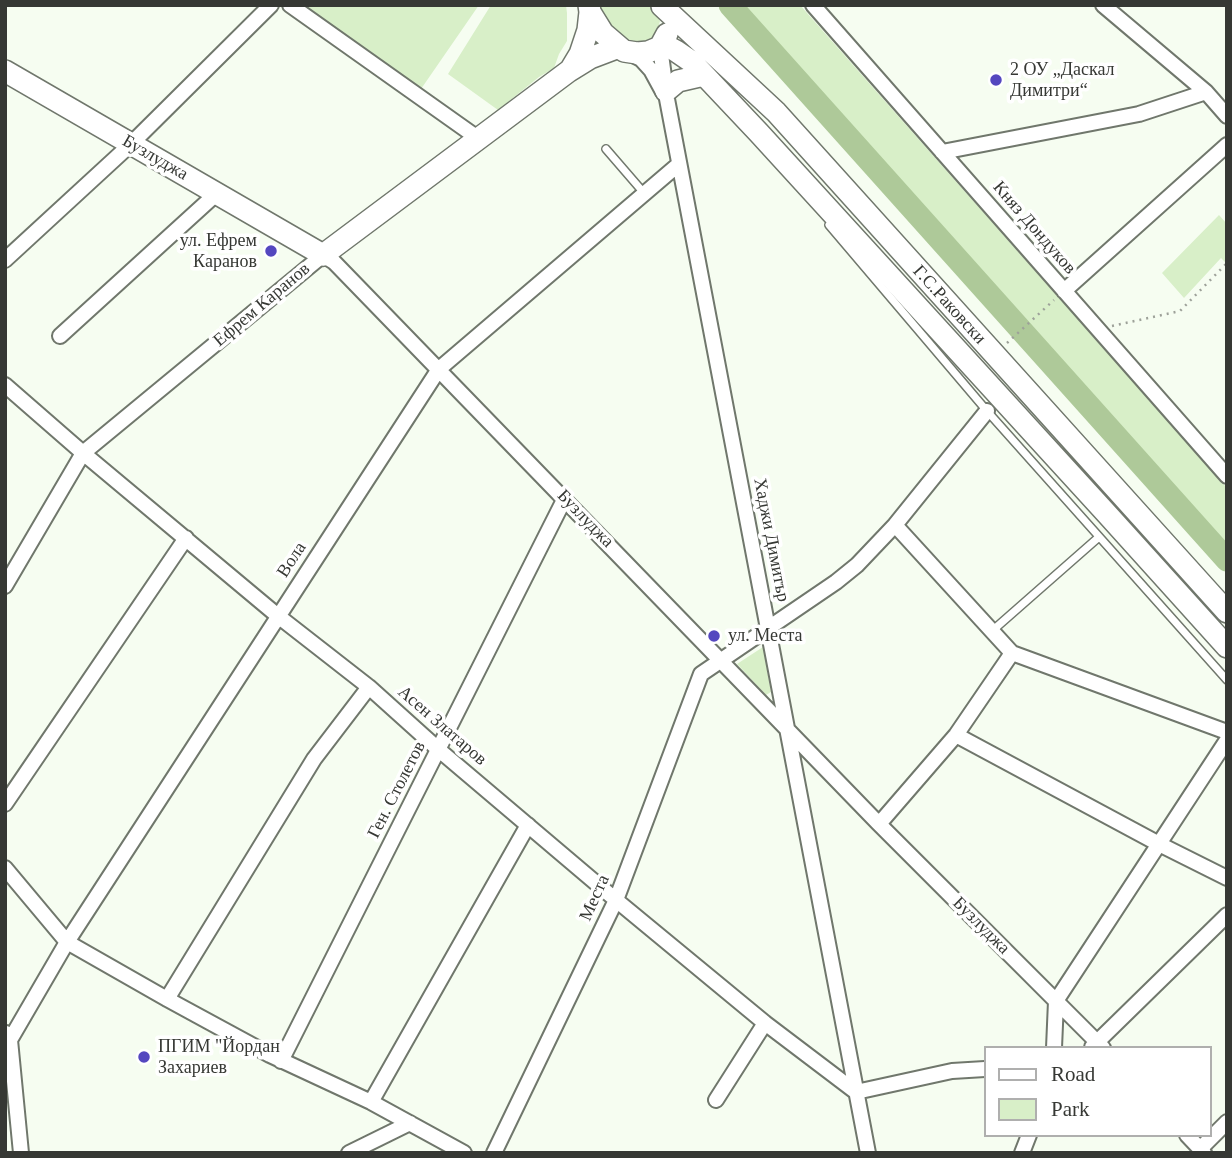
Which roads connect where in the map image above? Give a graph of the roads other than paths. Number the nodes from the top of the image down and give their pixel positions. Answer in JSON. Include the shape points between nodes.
{"nodes":[{"id":1,"x":271,"y":5,"type":"edge"},
{"id":2,"x":290,"y":5,"type":"edge"},
{"id":3,"x":813,"y":5,"type":"edge"},
{"id":4,"x":1103,"y":5,"type":"edge"},
{"id":5,"x":662,"y":6,"type":"edge"},
{"id":6,"x":590,"y":9,"type":"edge"},
{"id":7,"x":661,"y":46,"type":"junction"},
{"id":8,"x":625,"y":50,"type":"junction"},
{"id":9,"x":5,"y":71,"type":"edge"},
{"id":10,"x":569,"y":71,"type":"junction"},
{"id":11,"x":704,"y":75,"type":"junction"},
{"id":12,"x":1206,"y":92,"type":"junction"},
{"id":13,"x":666,"y":95,"type":"junction"},
{"id":14,"x":1227,"y":116,"type":"edge"},
{"id":15,"x":759,"y":133,"type":"junction"},
{"id":16,"x":479,"y":139,"type":"junction"},
{"id":17,"x":131,"y":144,"type":"junction"},
{"id":18,"x":1227,"y":145,"type":"edge"},
{"id":19,"x":606,"y":149,"type":"dead end"},
{"id":20,"x":942,"y":152,"type":"junction"},
{"id":21,"x":679,"y":164,"type":"junction"},
{"id":22,"x":794,"y":184,"type":"dead end"},
{"id":23,"x":216,"y":194,"type":"junction"},
{"id":24,"x":645,"y":194,"type":"junction"},
{"id":25,"x":820,"y":215,"type":"dead end"},
{"id":26,"x":323,"y":255,"type":"junction"},
{"id":27,"x":5,"y":260,"type":"edge"},
{"id":28,"x":1064,"y":291,"type":"junction"},
{"id":29,"x":60,"y":336,"type":"dead end"},
{"id":30,"x":439,"y":369,"type":"junction"},
{"id":31,"x":5,"y":385,"type":"edge"},
{"id":32,"x":987,"y":411,"type":"junction"},
{"id":33,"x":83,"y":453,"type":"junction"},
{"id":34,"x":1227,"y":476,"type":"edge"},
{"id":35,"x":565,"y":499,"type":"junction"},
{"id":36,"x":895,"y":526,"type":"junction"},
{"id":37,"x":1099,"y":537,"type":"junction"},
{"id":38,"x":186,"y":538,"type":"junction"},
{"id":39,"x":7,"y":580,"type":"edge"},
{"id":40,"x":1227,"y":612,"type":"edge"},
{"id":41,"x":278,"y":616,"type":"junction"},
{"id":42,"x":768,"y":628,"type":"junction"},
{"id":43,"x":992,"y":631,"type":"junction"},
{"id":44,"x":1227,"y":647,"type":"edge"},
{"id":45,"x":1012,"y":653,"type":"junction"},
{"id":46,"x":721,"y":660,"type":"junction"},
{"id":47,"x":1227,"y":680,"type":"edge"},
{"id":48,"x":369,"y":687,"type":"junction"},
{"id":49,"x":787,"y":728,"type":"junction"},
{"id":50,"x":1227,"y":733,"type":"edge"},
{"id":51,"x":956,"y":736,"type":"junction"},
{"id":52,"x":1227,"y":740,"type":"edge"},
{"id":53,"x":439,"y":750,"type":"junction"},
{"id":54,"x":5,"y":804,"type":"edge"},
{"id":55,"x":879,"y":824,"type":"junction"},
{"id":56,"x":528,"y":825,"type":"junction"},
{"id":57,"x":1159,"y":845,"type":"junction"},
{"id":58,"x":5,"y":868,"type":"edge"},
{"id":59,"x":1227,"y":878,"type":"edge"},
{"id":60,"x":617,"y":900,"type":"junction"},
{"id":61,"x":1227,"y":915,"type":"edge"},
{"id":62,"x":67,"y":942,"type":"junction"},
{"id":63,"x":167,"y":999,"type":"junction"},
{"id":64,"x":1056,"y":1001,"type":"junction"},
{"id":65,"x":765,"y":1023,"type":"junction"},
{"id":66,"x":8,"y":1036,"type":"edge"},
{"id":67,"x":1054,"y":1046,"type":"edge"},
{"id":68,"x":1098,"y":1046,"type":"edge"},
{"id":69,"x":281,"y":1061,"type":"junction"},
{"id":70,"x":984,"y":1069,"type":"edge"},
{"id":71,"x":856,"y":1092,"type":"junction"},
{"id":72,"x":716,"y":1100,"type":"dead end"},
{"id":73,"x":371,"y":1102,"type":"junction"},
{"id":74,"x":1227,"y":1122,"type":"edge"},
{"id":75,"x":410,"y":1123,"type":"junction"},
{"id":76,"x":1189,"y":1137,"type":"edge"},
{"id":77,"x":1202,"y":1151,"type":"edge"},
{"id":78,"x":21,"y":1153,"type":"edge"},
{"id":79,"x":349,"y":1153,"type":"edge"},
{"id":80,"x":464,"y":1153,"type":"edge"},
{"id":81,"x":494,"y":1153,"type":"edge"},
{"id":82,"x":868,"y":1153,"type":"edge"}],
"edges":[{"from":1,"to":17,"type":"street"},
{"from":2,"to":16,"type":"street"},
{"from":3,"to":20,"type":"street","name":"Княз Дондуков"},
{"from":4,"to":12,"type":"street"},
{"from":5,"to":7,"type":"street","via":[[668,25]]},
{"from":5,"to":40,"type":"street","name":"Г.С.Раковски","via":[[776,112]]},
{"from":6,"to":8,"type":"street","via":[[603,33]]},
{"from":6,"to":10,"type":"street","via":[[580,54]]},
{"from":7,"to":8,"type":"street","name":"Ефрем Каранов","via":[[648,52]]},
{"from":7,"to":11,"type":"street","name":"Г.С.Раковски","via":[[676,51]]},
{"from":7,"to":13,"type":"street","name":"Хаджи Димитър"},
{"from":8,"to":10,"type":"street","name":"Ефрем Каранов","via":[[590,58]]},
{"from":8,"to":13,"type":"street","via":[[641,59]]},
{"from":9,"to":17,"type":"street","name":"Бузлуджа"},
{"from":10,"to":16,"type":"street","name":"Ефрем Каранов"},
{"from":11,"to":13,"type":"street","via":[[678,81]]},
{"from":11,"to":15,"type":"street","name":"Г.С.Раковски"},
{"from":12,"to":14,"type":"street"},
{"from":12,"to":20,"type":"street","via":[[1139,114]]},
{"from":13,"to":21,"type":"street","name":"Хаджи Димитър"},
{"from":15,"to":22,"type":"lane"},
{"from":15,"to":44,"type":"street","name":"Г.С.Раковски"},
{"from":16,"to":26,"type":"street","name":"Ефрем Каранов"},
{"from":17,"to":23,"type":"street","name":"Бузлуджа"},
{"from":17,"to":27,"type":"street"},
{"from":18,"to":28,"type":"street"},
{"from":19,"to":24,"type":"lane"},
{"from":20,"to":28,"type":"street","name":"Княз Дондуков"},
{"from":21,"to":24,"type":"street","name":"Вола"},
{"from":21,"to":42,"type":"street","name":"Хаджи Димитър"},
{"from":23,"to":26,"type":"street","name":"Бузлуджа"},
{"from":23,"to":29,"type":"street"},
{"from":24,"to":30,"type":"street","name":"Вола"},
{"from":25,"to":32,"type":"lane"},
{"from":26,"to":30,"type":"street","name":"Бузлуджа"},
{"from":26,"to":33,"type":"street","name":"Ефрем Каранов"},
{"from":28,"to":34,"type":"street","name":"Княз Дондуков"},
{"from":30,"to":35,"type":"street","name":"Бузлуджа"},
{"from":30,"to":41,"type":"street","name":"Вола"},
{"from":31,"to":33,"type":"street","name":"Асен Златаров"},
{"from":32,"to":36,"type":"street","name":"Места"},
{"from":32,"to":37,"type":"lane"},
{"from":33,"to":38,"type":"street","name":"Асен Златаров"},
{"from":33,"to":39,"type":"street","name":"Ефрем Каранов"},
{"from":35,"to":46,"type":"street","name":"Бузлуджа"},
{"from":35,"to":53,"type":"street","name":"Ген. Столетов"},
{"from":36,"to":42,"type":"street","name":"Места","via":[[836,582]]},
{"from":36,"to":43,"type":"street"},
{"from":37,"to":43,"type":"lane"},
{"from":37,"to":47,"type":"lane"},
{"from":38,"to":41,"type":"street","name":"Асен Златаров"},
{"from":38,"to":54,"type":"street"},
{"from":41,"to":48,"type":"street","name":"Асен Златаров"},
{"from":41,"to":62,"type":"street","name":"Вола"},
{"from":42,"to":46,"type":"street","name":"Места"},
{"from":42,"to":49,"type":"street","name":"Хаджи Димитър"},
{"from":43,"to":45,"type":"street"},
{"from":45,"to":50,"type":"street"},
{"from":45,"to":51,"type":"street"},
{"from":46,"to":49,"type":"street","name":"Бузлуджа"},
{"from":46,"to":60,"type":"street","name":"Места","via":[[701,674]]},
{"from":48,"to":53,"type":"street","name":"Асен Златаров"},
{"from":48,"to":63,"type":"street","via":[[314,759]]},
{"from":49,"to":55,"type":"street","name":"Бузлуджа"},
{"from":49,"to":71,"type":"street","name":"Хаджи Димитър"},
{"from":51,"to":55,"type":"street"},
{"from":51,"to":57,"type":"street"},
{"from":52,"to":57,"type":"street"},
{"from":53,"to":56,"type":"street","name":"Асен Златаров"},
{"from":53,"to":69,"type":"street","name":"Ген. Столетов"},
{"from":55,"to":64,"type":"street","name":"Бузлуджа"},
{"from":56,"to":60,"type":"street","name":"Асен Златаров"},
{"from":56,"to":73,"type":"street"},
{"from":57,"to":59,"type":"street"},
{"from":57,"to":64,"type":"street"},
{"from":58,"to":62,"type":"street"},
{"from":60,"to":65,"type":"street","name":"Асен Златаров"},
{"from":60,"to":81,"type":"street","name":"Места"},
{"from":61,"to":68,"type":"street"},
{"from":62,"to":63,"type":"street"},
{"from":62,"to":66,"type":"street","name":"Вола"},
{"from":63,"to":69,"type":"street"},
{"from":64,"to":67,"type":"street"},
{"from":64,"to":68,"type":"street","name":"Бузлуджа"},
{"from":65,"to":71,"type":"street","name":"Асен Златаров"},
{"from":65,"to":72,"type":"street"},
{"from":66,"to":78,"type":"street"},
{"from":69,"to":73,"type":"street"},
{"from":70,"to":71,"type":"street","via":[[952,1071]]},
{"from":71,"to":82,"type":"street","name":"Хаджи Димитър"},
{"from":73,"to":75,"type":"street"},
{"from":74,"to":77,"type":"street"},
{"from":75,"to":79,"type":"street"},
{"from":75,"to":80,"type":"street"},
{"from":76,"to":77,"type":"street"}]}
